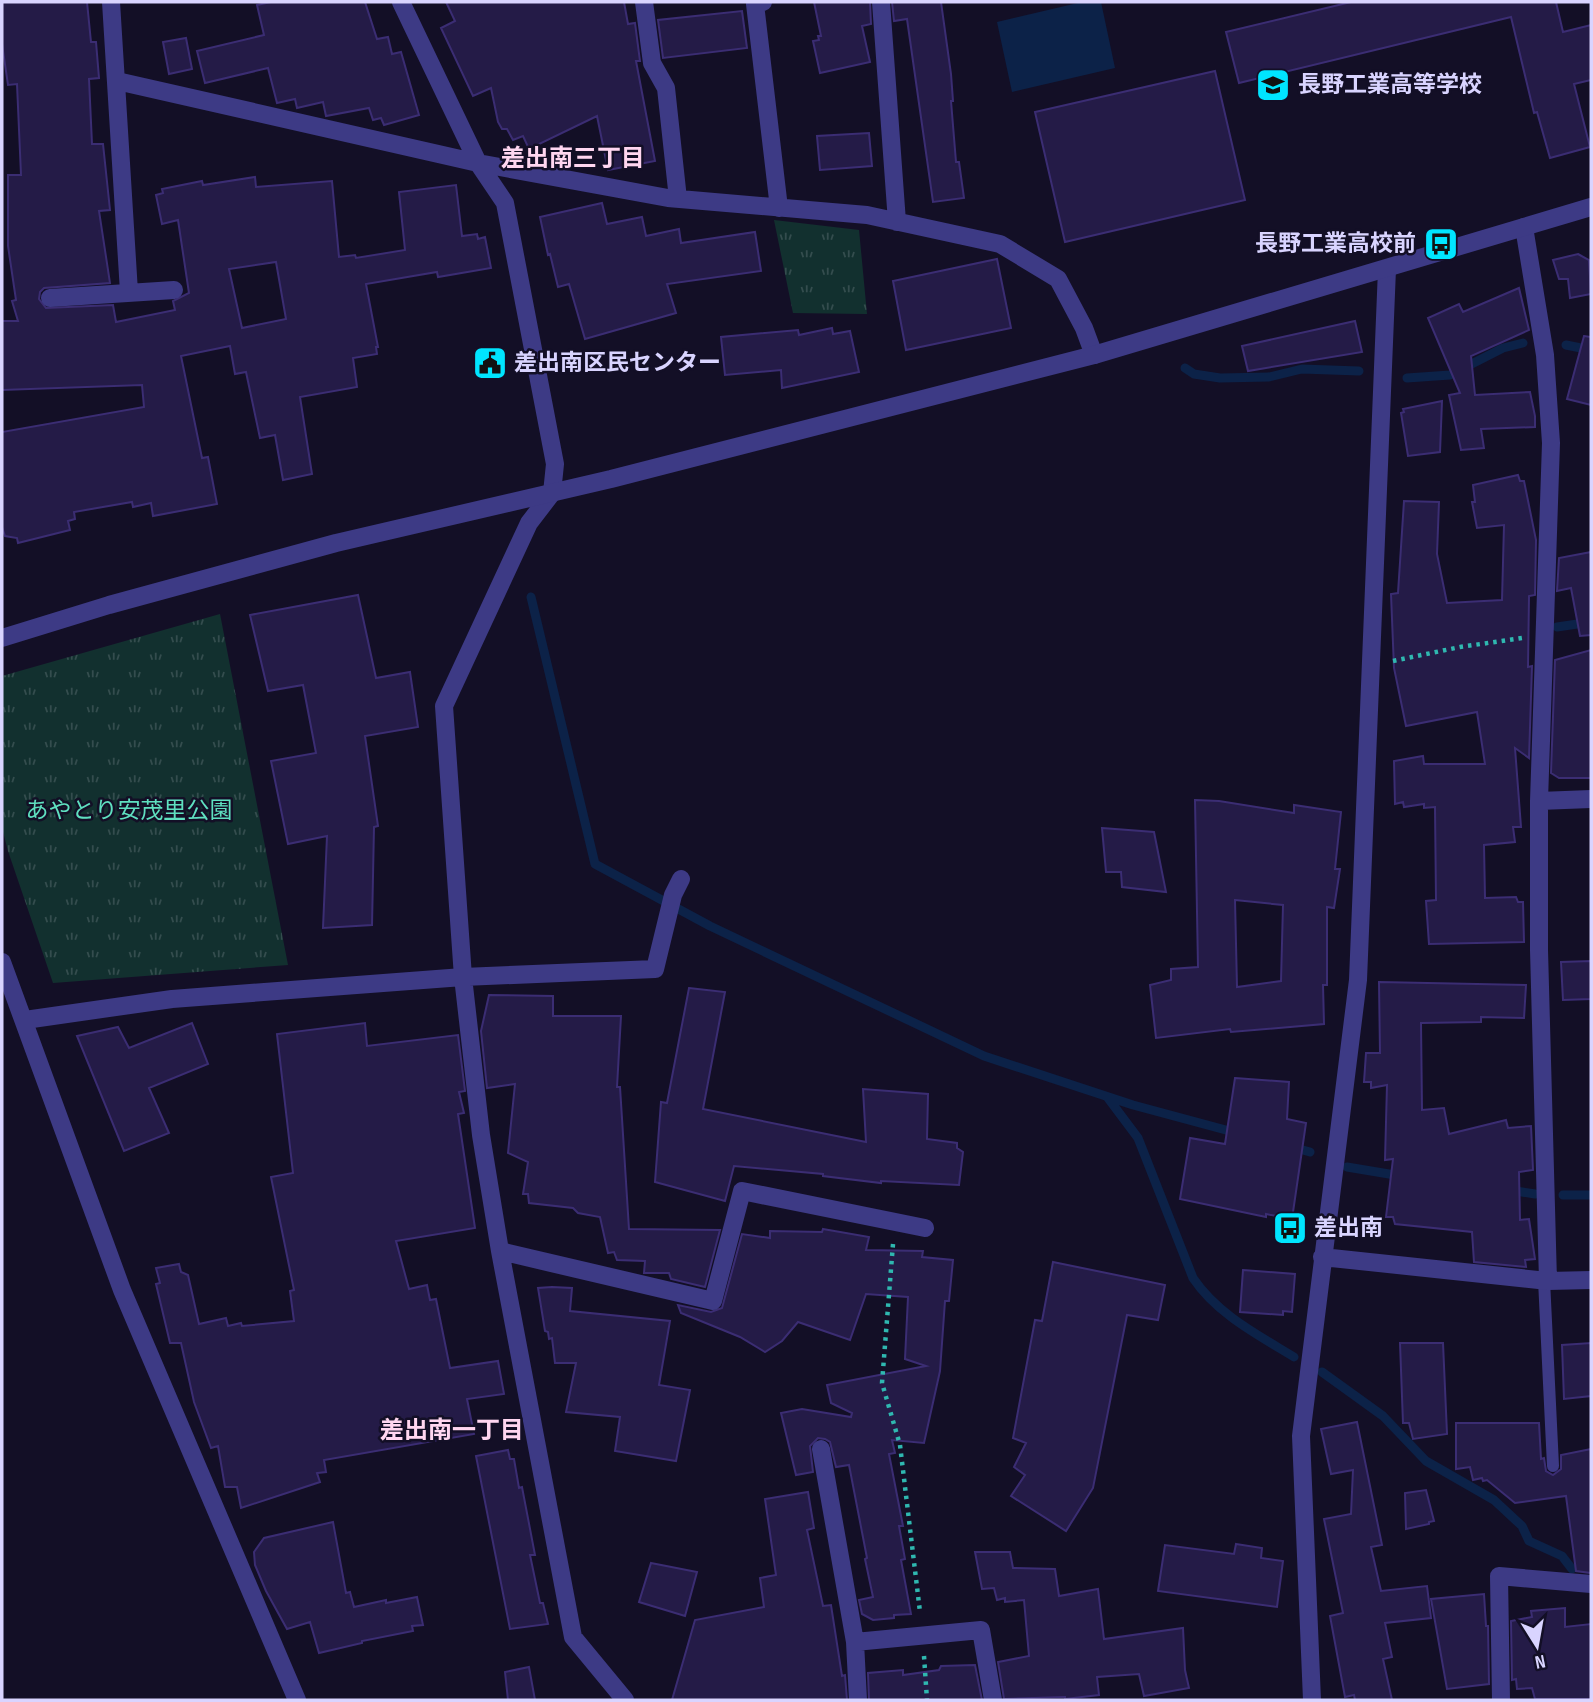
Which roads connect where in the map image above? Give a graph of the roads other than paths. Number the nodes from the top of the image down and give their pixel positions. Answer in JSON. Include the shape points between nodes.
{"nodes":[{"id":1,"x":111,"y":2,"type":"edge"},
{"id":2,"x":401,"y":2,"type":"edge"},
{"id":3,"x":644,"y":2,"type":"edge"},
{"id":4,"x":763,"y":2,"type":"edge"},
{"id":5,"x":881,"y":2,"type":"edge"},
{"id":6,"x":117,"y":81,"type":"junction"},
{"id":7,"x":478,"y":163,"type":"junction"},
{"id":8,"x":678,"y":199,"type":"junction"},
{"id":9,"x":1591,"y":207,"type":"edge"},
{"id":10,"x":779,"y":208,"type":"junction"},
{"id":11,"x":897,"y":222,"type":"junction"},
{"id":12,"x":1524,"y":227,"type":"junction"},
{"id":13,"x":1387,"y":269,"type":"junction"},
{"id":14,"x":174,"y":290,"type":"dead end"},
{"id":15,"x":130,"y":292,"type":"junction"},
{"id":16,"x":50,"y":298,"type":"dead end"},
{"id":17,"x":1094,"y":355,"type":"junction"},
{"id":18,"x":552,"y":493,"type":"junction"},
{"id":19,"x":2,"y":638,"type":"edge"},
{"id":20,"x":1591,"y":799,"type":"edge"},
{"id":21,"x":1539,"y":800,"type":"junction"},
{"id":22,"x":677,"y":887,"type":"dead end"},
{"id":23,"x":2,"y":962,"type":"edge"},
{"id":24,"x":463,"y":977,"type":"junction"},
{"id":25,"x":24,"y":1020,"type":"junction"},
{"id":26,"x":925,"y":1228,"type":"dead end"},
{"id":27,"x":500,"y":1251,"type":"junction"},
{"id":28,"x":1322,"y":1257,"type":"junction"},
{"id":29,"x":1546,"y":1280,"type":"junction"},
{"id":30,"x":1591,"y":1280,"type":"edge"},
{"id":31,"x":821,"y":1450,"type":"dead end"},
{"id":32,"x":1553,"y":1465,"type":"dead end"},
{"id":33,"x":1591,"y":1584,"type":"edge"},
{"id":34,"x":855,"y":1642,"type":"junction"},
{"id":35,"x":297,"y":1700,"type":"edge"},
{"id":36,"x":625,"y":1700,"type":"edge"},
{"id":37,"x":858,"y":1700,"type":"edge"},
{"id":38,"x":993,"y":1700,"type":"edge"},
{"id":39,"x":1312,"y":1700,"type":"edge"},
{"id":40,"x":1501,"y":1700,"type":"edge"}],
"edges":[{"from":1,"to":6,"type":"street"},
{"from":2,"to":7,"type":"street"},
{"from":3,"to":8,"type":"street","via":[[652,63],[666,88]]},
{"from":4,"to":10,"type":"street","via":[[755,4]]},
{"from":5,"to":11,"type":"street"},
{"from":6,"to":7,"type":"street"},
{"from":6,"to":15,"type":"street"},
{"from":7,"to":8,"type":"street"},
{"from":7,"to":18,"type":"street","via":[[505,203],[555,464]]},
{"from":8,"to":10,"type":"street"},
{"from":9,"to":12,"type":"street"},
{"from":10,"to":11,"type":"street"},
{"from":11,"to":17,"type":"street","via":[[1000,244],[1058,279]]},
{"from":12,"to":13,"type":"street"},
{"from":12,"to":21,"type":"street","via":[[1545,355],[1551,443]]},
{"from":13,"to":17,"type":"street"},
{"from":13,"to":28,"type":"street","via":[[1359,980]]},
{"from":14,"to":15,"type":"street"},
{"from":15,"to":16,"type":"street"},
{"from":17,"to":18,"type":"street"},
{"from":18,"to":19,"type":"street","via":[[336,543]]},
{"from":18,"to":24,"type":"street","via":[[529,523],[444,706]]},
{"from":20,"to":21,"type":"street"},
{"from":21,"to":29,"type":"street"},
{"from":22,"to":24,"type":"street","via":[[655,969]]},
{"from":23,"to":25,"type":"street"},
{"from":24,"to":25,"type":"street","via":[[172,999]]},
{"from":24,"to":27,"type":"street"},
{"from":25,"to":35,"type":"street","via":[[122,1290]]},
{"from":26,"to":27,"type":"street","via":[[742,1191],[713,1301]]},
{"from":27,"to":36,"type":"street","via":[[573,1637]]},
{"from":28,"to":29,"type":"street"},
{"from":28,"to":39,"type":"street","via":[[1301,1436]]},
{"from":29,"to":30,"type":"street"},
{"from":29,"to":32,"type":"lane"},
{"from":31,"to":34,"type":"street"},
{"from":33,"to":40,"type":"street","via":[[1499,1576]]},
{"from":34,"to":37,"type":"street"},
{"from":34,"to":38,"type":"street","via":[[982,1630]]}]}
